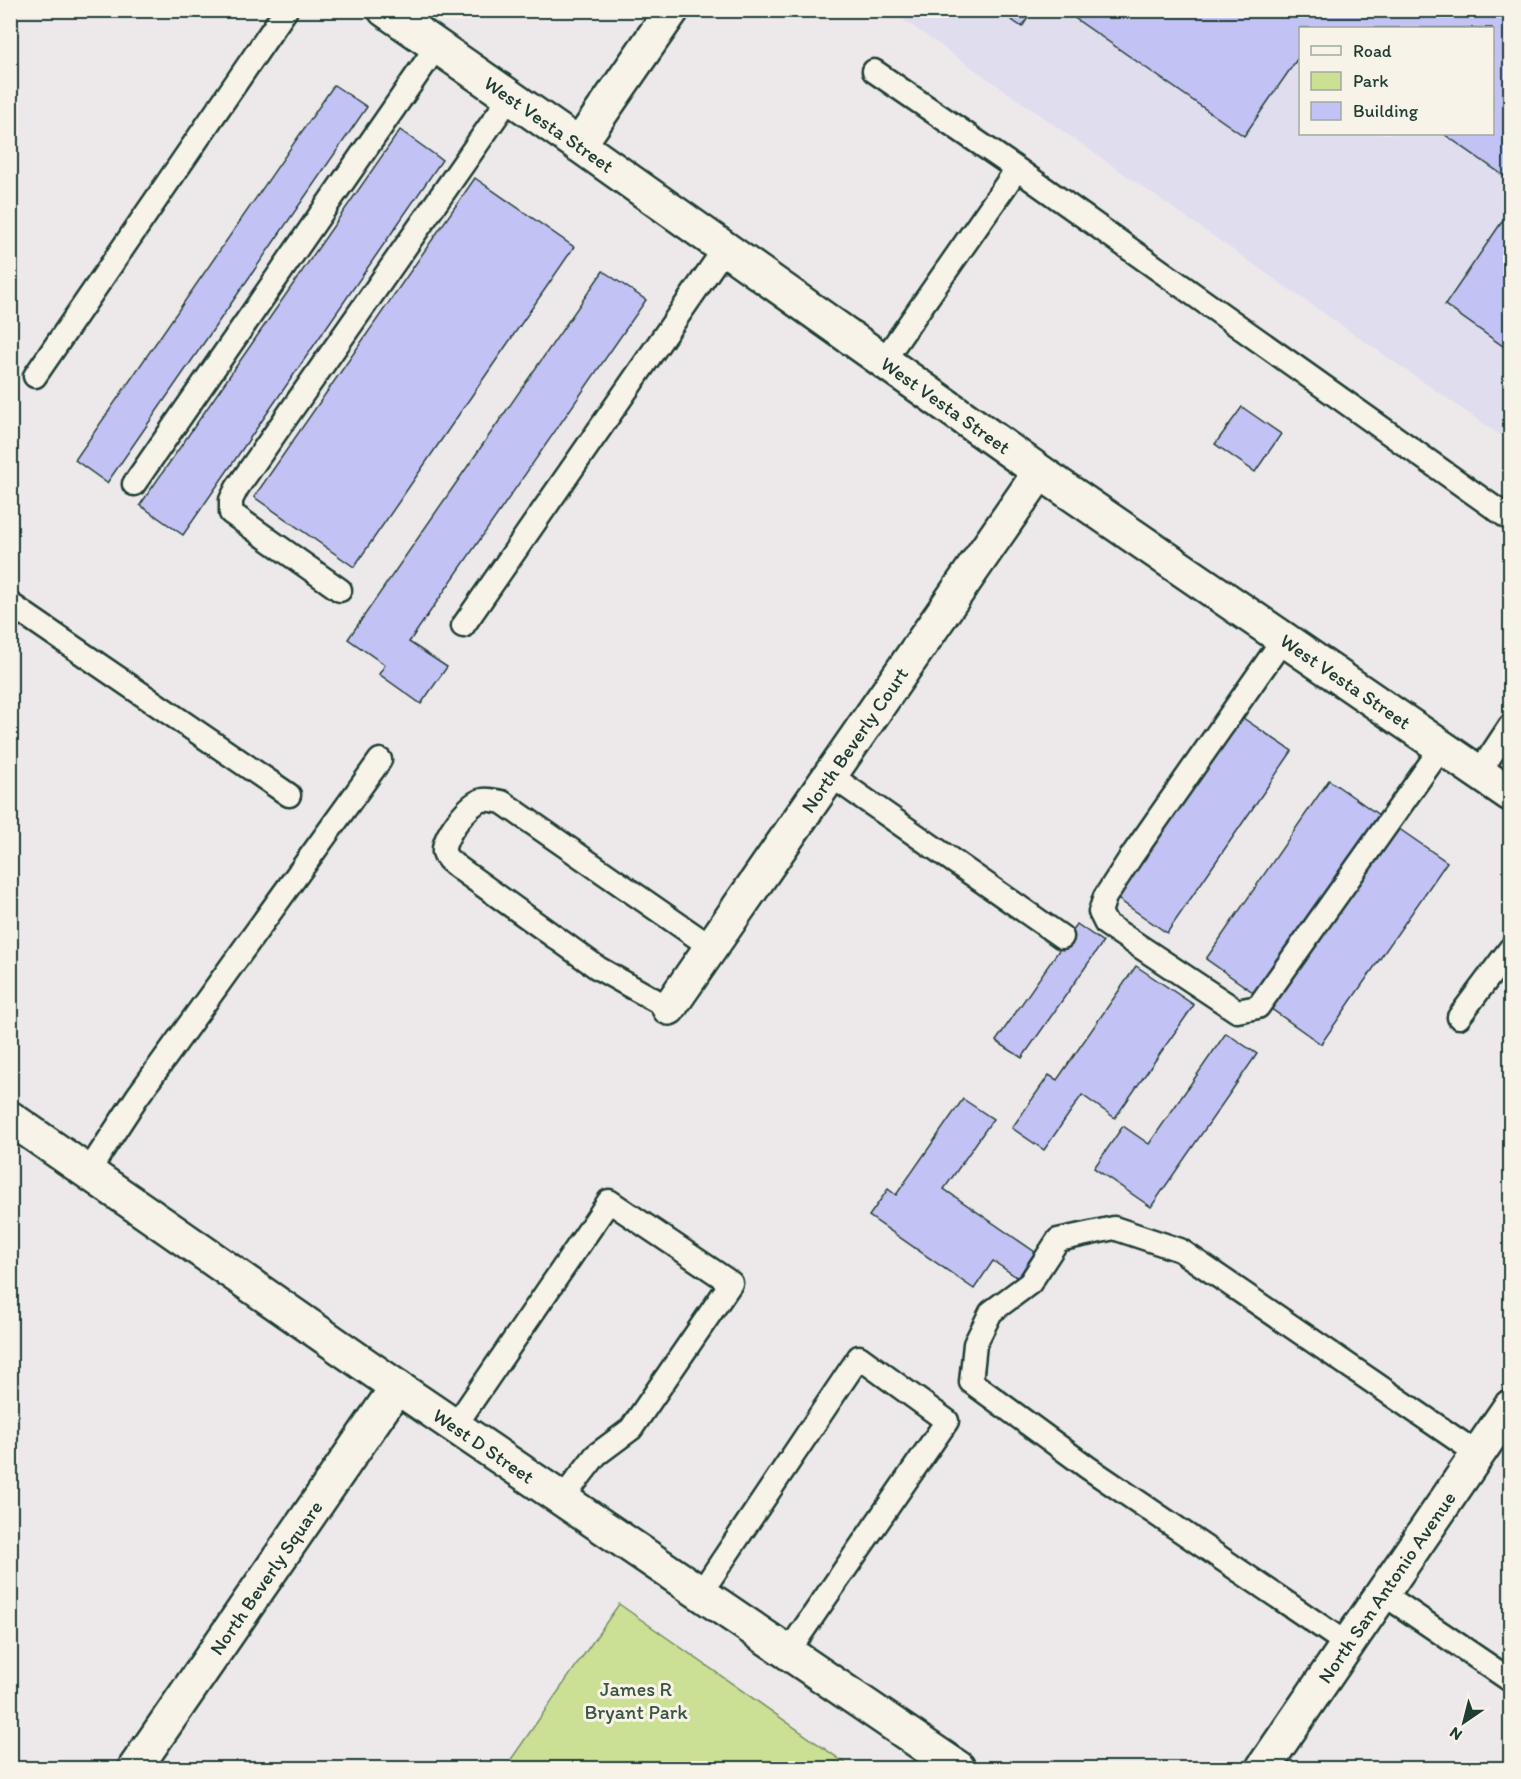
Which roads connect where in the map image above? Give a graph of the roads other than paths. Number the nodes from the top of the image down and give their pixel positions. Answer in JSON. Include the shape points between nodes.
{"nodes":[{"id":1,"x":285,"y":10,"type":"edge"},
{"id":2,"x":385,"y":10,"type":"edge"},
{"id":3,"x":672,"y":10,"type":"edge"},
{"id":4,"x":437,"y":46,"type":"junction"},
{"id":5,"x":874,"y":70,"type":"dead end"},
{"id":6,"x":510,"y":97,"type":"junction"},
{"id":7,"x":579,"y":145,"type":"junction"},
{"id":8,"x":1017,"y":168,"type":"junction"},
{"id":9,"x":725,"y":248,"type":"junction"},
{"id":10,"x":884,"y":360,"type":"junction"},
{"id":11,"x":34,"y":376,"type":"dead end"},
{"id":12,"x":1040,"y":471,"type":"junction"},
{"id":13,"x":134,"y":484,"type":"dead end"},
{"id":14,"x":1510,"y":519,"type":"edge"},
{"id":15,"x":340,"y":590,"type":"dead end"},
{"id":16,"x":10,"y":604,"type":"edge"},
{"id":17,"x":463,"y":626,"type":"dead end"},
{"id":18,"x":1284,"y":638,"type":"junction"},
{"id":19,"x":1510,"y":726,"type":"edge"},
{"id":20,"x":1442,"y":747,"type":"junction"},
{"id":21,"x":380,"y":760,"type":"dead end"},
{"id":22,"x":1479,"y":773,"type":"junction"},
{"id":23,"x":830,"y":775,"type":"junction"},
{"id":24,"x":1510,"y":794,"type":"edge"},
{"id":25,"x":289,"y":795,"type":"dead end"},
{"id":26,"x":1062,"y":937,"type":"dead end"},
{"id":27,"x":711,"y":947,"type":"junction"},
{"id":28,"x":1510,"y":949,"type":"edge"},
{"id":29,"x":669,"y":1008,"type":"joint"},
{"id":30,"x":1459,"y":1017,"type":"dead end"},
{"id":31,"x":10,"y":1118,"type":"edge"},
{"id":32,"x":88,"y":1172,"type":"junction"},
{"id":33,"x":398,"y":1388,"type":"junction"},
{"id":34,"x":1510,"y":1407,"type":"edge"},
{"id":35,"x":455,"y":1426,"type":"junction"},
{"id":36,"x":1478,"y":1454,"type":"junction"},
{"id":37,"x":562,"y":1499,"type":"junction"},
{"id":38,"x":700,"y":1593,"type":"junction"},
{"id":39,"x":1382,"y":1593,"type":"junction"},
{"id":40,"x":1347,"y":1644,"type":"junction"},
{"id":41,"x":788,"y":1652,"type":"junction"},
{"id":42,"x":1510,"y":1680,"type":"edge"},
{"id":43,"x":135,"y":1768,"type":"edge"},
{"id":44,"x":958,"y":1768,"type":"edge"},
{"id":45,"x":1263,"y":1768,"type":"edge"}],
"edges":[{"from":1,"to":11,"type":"lane"},
{"from":2,"to":4,"type":"street","name":"West Vesta Street"},
{"from":3,"to":7,"type":"street"},
{"from":4,"to":6,"type":"street","name":"West Vesta Street"},
{"from":4,"to":13,"type":"lane"},
{"from":5,"to":8,"type":"lane"},
{"from":6,"to":7,"type":"street","name":"West Vesta Street"},
{"from":6,"to":15,"type":"lane","via":[[231,500],[231,513]]},
{"from":7,"to":9,"type":"street","name":"West Vesta Street"},
{"from":8,"to":10,"type":"lane"},
{"from":8,"to":14,"type":"lane"},
{"from":9,"to":10,"type":"street","name":"West Vesta Street"},
{"from":9,"to":17,"type":"lane"},
{"from":10,"to":12,"type":"street","name":"West Vesta Street"},
{"from":12,"to":18,"type":"street","name":"West Vesta Street"},
{"from":12,"to":23,"type":"street","name":"North Beverly Court"},
{"from":16,"to":25,"type":"lane"},
{"from":18,"to":20,"type":"street","name":"West Vesta Street"},
{"from":18,"to":20,"type":"lane","via":[[1105,897],[1100,912],[1106,924],[1237,1011],[1258,1007]]},
{"from":19,"to":22,"type":"lane"},
{"from":20,"to":22,"type":"street","name":"West Vesta Street"},
{"from":21,"to":32,"type":"lane","via":[[136,1097]]},
{"from":22,"to":24,"type":"street","name":"West Vesta Street"},
{"from":23,"to":26,"type":"lane"},
{"from":23,"to":27,"type":"street","name":"North Beverly Court"},
{"from":27,"to":29,"type":"street","name":"North Beverly Court"},
{"from":27,"to":29,"type":"lane","via":[[502,802],[475,803],[447,838],[447,860],[598,968]]},
{"from":28,"to":30,"type":"lane"},
{"from":31,"to":32,"type":"street","name":"West D Street"},
{"from":32,"to":33,"type":"street","name":"West D Street"},
{"from":33,"to":35,"type":"street","name":"West D Street"},
{"from":33,"to":43,"type":"street","name":"North Beverly Square"},
{"from":34,"to":36,"type":"street","name":"North San Antonio Avenue"},
{"from":35,"to":37,"type":"street","name":"West D Street"},
{"from":35,"to":37,"type":"lane","via":[[609,1201],[731,1283],[631,1429],[596,1455]]},
{"from":36,"to":39,"type":"street","name":"North San Antonio Avenue"},
{"from":36,"to":40,"type":"lane","via":[[1180,1250],[1114,1228],[1058,1240],[1030,1283],[991,1312],[975,1344],[971,1382]]},
{"from":37,"to":38,"type":"street","name":"West D Street"},
{"from":38,"to":41,"type":"street","name":"West D Street"},
{"from":38,"to":41,"type":"lane","via":[[860,1357],[947,1421]]},
{"from":39,"to":40,"type":"street","name":"North San Antonio Avenue"},
{"from":39,"to":42,"type":"lane"},
{"from":40,"to":45,"type":"street","name":"North San Antonio Avenue"},
{"from":41,"to":44,"type":"street","name":"West D Street"}]}
